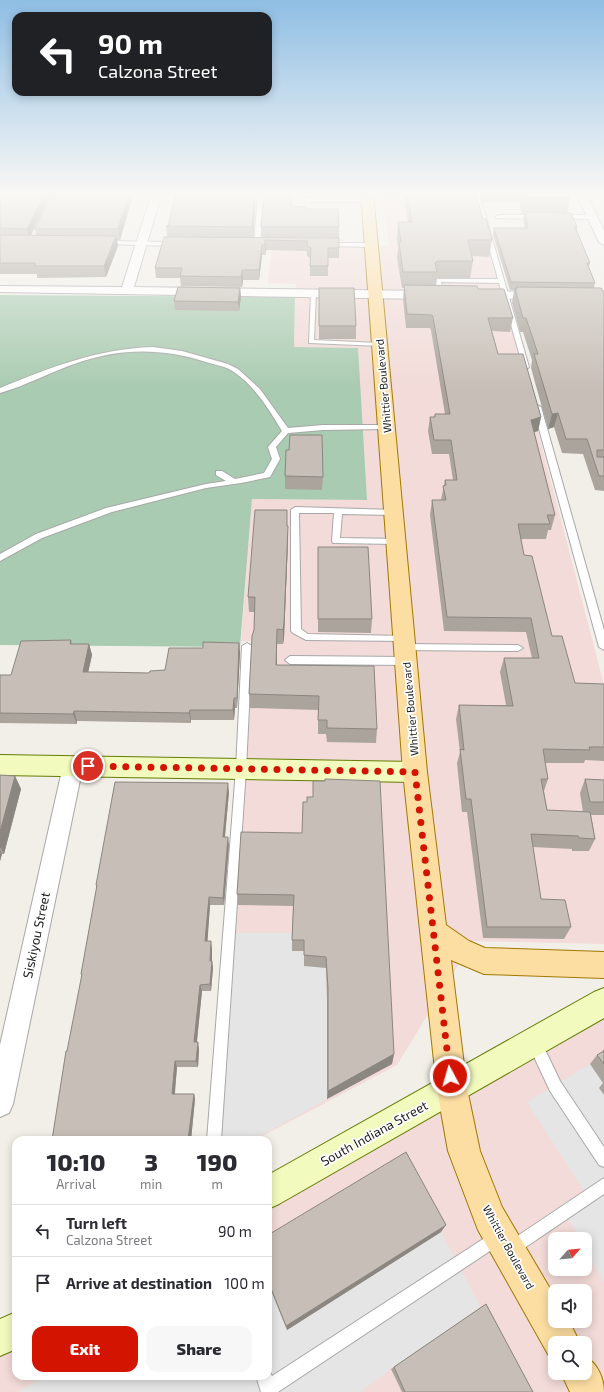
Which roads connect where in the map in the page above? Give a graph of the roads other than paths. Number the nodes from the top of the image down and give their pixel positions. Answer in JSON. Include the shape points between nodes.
{"nodes":[{"id":1,"x":137,"y":258,"type":"edge"},
{"id":2,"x":372,"y":258,"type":"edge"},
{"id":3,"x":495,"y":258,"type":"edge"},
{"id":4,"x":502,"y":281,"type":"junction"},
{"id":5,"x":0,"y":289,"type":"edge"},
{"id":6,"x":127,"y":291,"type":"junction"},
{"id":7,"x":313,"y":293,"type":"junction"},
{"id":8,"x":375,"y":294,"type":"junction"},
{"id":9,"x":441,"y":295,"type":"junction"},
{"id":10,"x":456,"y":295,"type":"edge"},
{"id":11,"x":470,"y":295,"type":"edge"},
{"id":12,"x":506,"y":295,"type":"junction"},
{"id":13,"x":551,"y":296,"type":"edge"},
{"id":14,"x":379,"y":345,"type":"junction"},
{"id":15,"x":527,"y":372,"type":"edge"},
{"id":16,"x":0,"y":391,"type":"edge"},
{"id":17,"x":536,"y":402,"type":"edge"},
{"id":18,"x":386,"y":427,"type":"junction"},
{"id":19,"x":286,"y":430,"type":"junction"},
{"id":20,"x":219,"y":473,"type":"dead end"},
{"id":21,"x":234,"y":482,"type":"junction"},
{"id":22,"x":338,"y":511,"type":"junction"},
{"id":23,"x":393,"y":512,"type":"junction"},
{"id":24,"x":396,"y":541,"type":"junction"},
{"id":25,"x":0,"y":558,"type":"edge"},
{"id":26,"x":247,"y":646,"type":"dead end"},
{"id":27,"x":604,"y":647,"type":"edge"},
{"id":28,"x":518,"y":648,"type":"dead end"},
{"id":29,"x":405,"y":649,"type":"junction"},
{"id":30,"x":290,"y":660,"type":"dead end"},
{"id":31,"x":0,"y":765,"type":"edge"},
{"id":32,"x":73,"y":766,"type":"junction"},
{"id":33,"x":241,"y":769,"type":"junction"},
{"id":34,"x":415,"y":772,"type":"junction"},
{"id":35,"x":434,"y":932,"type":"junction"},
{"id":36,"x":604,"y":965,"type":"edge"},
{"id":37,"x":604,"y":1002,"type":"edge"},
{"id":38,"x":534,"y":1042,"type":"junction"},
{"id":39,"x":452,"y":1089,"type":"junction"},
{"id":40,"x":0,"y":1104,"type":"edge"},
{"id":41,"x":214,"y":1136,"type":"edge"},
{"id":42,"x":604,"y":1160,"type":"edge"},
{"id":43,"x":604,"y":1185,"type":"edge"},
{"id":44,"x":272,"y":1191,"type":"edge"},
{"id":45,"x":505,"y":1243,"type":"junction"},
{"id":46,"x":12,"y":1332,"type":"edge"},
{"id":47,"x":558,"y":1336,"type":"edge"},
{"id":48,"x":0,"y":1338,"type":"edge"},
{"id":49,"x":583,"y":1380,"type":"edge"},
{"id":50,"x":267,"y":1385,"type":"edge"},
{"id":51,"x":590,"y":1392,"type":"edge"}],
"edges":[{"from":1,"to":6,"type":"street"},
{"from":2,"to":8,"type":"main road","name":"Whittier Boulevard"},
{"from":3,"to":4,"type":"lane"},
{"from":4,"to":9,"type":"lane","via":[[437,280]]},
{"from":4,"to":12,"type":"lane"},
{"from":5,"to":6,"type":"street"},
{"from":6,"to":7,"type":"street"},
{"from":7,"to":8,"type":"street"},
{"from":7,"to":14,"type":"lane","via":[[311,342]]},
{"from":8,"to":9,"type":"street"},
{"from":8,"to":14,"type":"main road","name":"Whittier Boulevard"},
{"from":9,"to":10,"type":"street"},
{"from":11,"to":12,"type":"street"},
{"from":12,"to":13,"type":"street"},
{"from":12,"to":15,"type":"lane"},
{"from":14,"to":18,"type":"main road","name":"Whittier Boulevard"},
{"from":16,"to":19,"type":"lane","via":[[68,364],[108,352],[152,348],[193,354],[235,370],[261,393]]},
{"from":17,"to":27,"type":"lane"},
{"from":18,"to":19,"type":"lane","via":[[334,426]]},
{"from":18,"to":23,"type":"main road","name":"Whittier Boulevard"},
{"from":19,"to":21,"type":"lane","via":[[272,447],[276,459],[267,475]]},
{"from":20,"to":21,"type":"lane"},
{"from":21,"to":25,"type":"lane","via":[[206,486],[109,510],[39,536]]},
{"from":22,"to":23,"type":"lane"},
{"from":22,"to":24,"type":"lane","via":[[336,541]]},
{"from":22,"to":29,"type":"lane","via":[[295,510],[296,631],[306,637]]},
{"from":23,"to":24,"type":"main road","name":"Whittier Boulevard"},
{"from":24,"to":29,"type":"main road","name":"Whittier Boulevard"},
{"from":26,"to":33,"type":"lane"},
{"from":28,"to":29,"type":"lane"},
{"from":29,"to":30,"type":"lane"},
{"from":29,"to":34,"type":"main road","name":"Whittier Boulevard"},
{"from":31,"to":32,"type":"street"},
{"from":32,"to":33,"type":"street"},
{"from":32,"to":40,"type":"street","name":"Siskiyou Street"},
{"from":33,"to":34,"type":"street"},
{"from":33,"to":41,"type":"lane"},
{"from":34,"to":35,"type":"main road","name":"Whittier Boulevard"},
{"from":35,"to":36,"type":"main road","via":[[458,950],[484,961]]},
{"from":35,"to":39,"type":"main road","name":"Whittier Boulevard"},
{"from":37,"to":38,"type":"street","name":"South Indiana Street"},
{"from":38,"to":39,"type":"street","name":"South Indiana Street"},
{"from":38,"to":42,"type":"lane","via":[[555,1086]]},
{"from":39,"to":44,"type":"street","name":"South Indiana Street"},
{"from":39,"to":45,"type":"main road","name":"Whittier Boulevard","via":[[464,1151],[490,1218]]},
{"from":43,"to":45,"type":"lane"},
{"from":45,"to":47,"type":"main road","name":"Whittier Boulevard"},
{"from":45,"to":50,"type":"lane"},
{"from":46,"to":48,"type":"street"},
{"from":49,"to":51,"type":"main road"}]}
